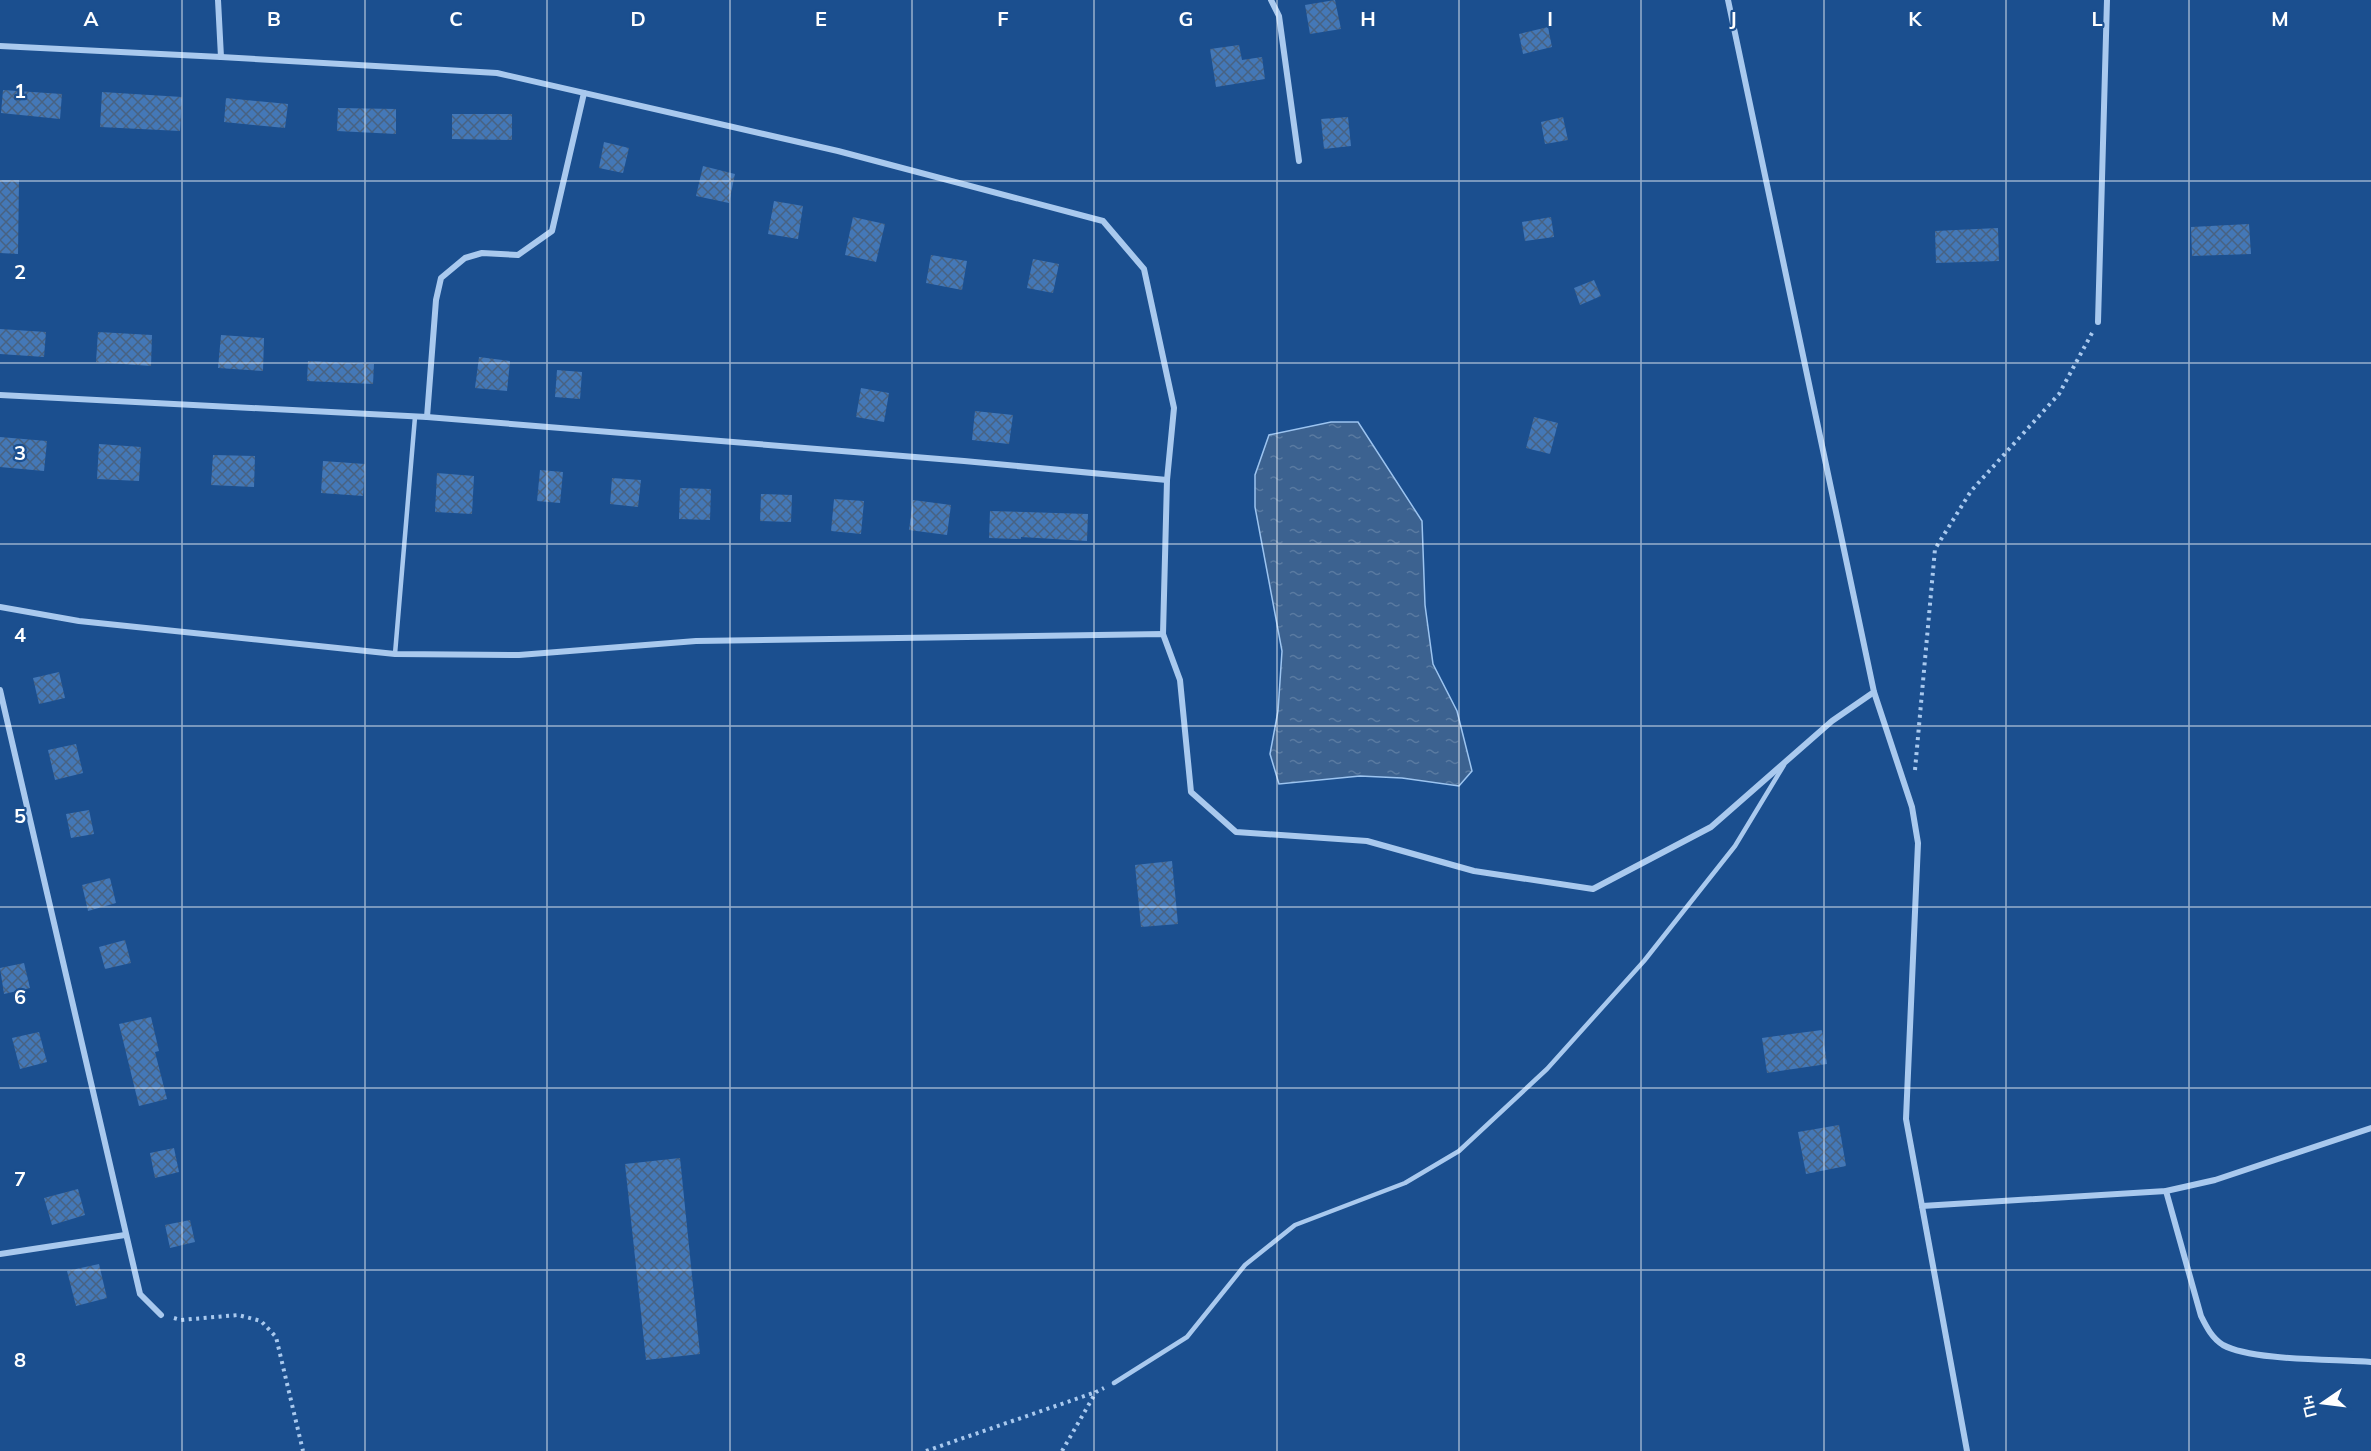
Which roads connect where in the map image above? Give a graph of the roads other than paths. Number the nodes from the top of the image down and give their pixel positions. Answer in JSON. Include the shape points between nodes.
{"nodes":[{"id":1,"x":218,"y":0,"type":"edge"},
{"id":2,"x":1270,"y":0,"type":"edge"},
{"id":3,"x":1728,"y":0,"type":"edge"},
{"id":4,"x":2107,"y":0,"type":"edge"},
{"id":5,"x":0,"y":46,"type":"edge"},
{"id":6,"x":221,"y":57,"type":"junction"},
{"id":7,"x":584,"y":93,"type":"junction"},
{"id":8,"x":1299,"y":161,"type":"dead end"},
{"id":9,"x":2098,"y":322,"type":"road end"},
{"id":10,"x":0,"y":395,"type":"edge"},
{"id":11,"x":415,"y":417,"type":"junction"},
{"id":12,"x":427,"y":417,"type":"junction"},
{"id":13,"x":1167,"y":480,"type":"junction"},
{"id":14,"x":0,"y":607,"type":"edge"},
{"id":15,"x":1163,"y":634,"type":"junction"},
{"id":16,"x":395,"y":654,"type":"junction"},
{"id":17,"x":0,"y":690,"type":"edge"},
{"id":18,"x":1874,"y":692,"type":"junction"},
{"id":19,"x":1787,"y":760,"type":"junction"},
{"id":20,"x":2371,"y":1128,"type":"edge"},
{"id":21,"x":2166,"y":1191,"type":"junction"},
{"id":22,"x":1922,"y":1206,"type":"junction"},
{"id":23,"x":125,"y":1235,"type":"junction"},
{"id":24,"x":0,"y":1254,"type":"edge"},
{"id":25,"x":161,"y":1316,"type":"road end"},
{"id":26,"x":2371,"y":1362,"type":"edge"},
{"id":27,"x":1114,"y":1383,"type":"road end"},
{"id":28,"x":1967,"y":1451,"type":"edge"}],
"edges":[{"from":1,"to":6,"type":"street"},
{"from":2,"to":8,"type":"street","via":[[1279,16]]},
{"from":3,"to":18,"type":"street"},
{"from":4,"to":9,"type":"street"},
{"from":5,"to":6,"type":"street"},
{"from":6,"to":7,"type":"street","via":[[497,74]]},
{"from":7,"to":12,"type":"street","via":[[552,231],[518,255],[482,253],[465,258],[441,278]]},
{"from":7,"to":13,"type":"street","via":[[838,151],[1103,221],[1144,269],[1174,408]]},
{"from":10,"to":11,"type":"street"},
{"from":11,"to":12,"type":"street"},
{"from":11,"to":16,"type":"lane"},
{"from":12,"to":13,"type":"street"},
{"from":13,"to":15,"type":"street"},
{"from":14,"to":16,"type":"street","via":[[79,621]]},
{"from":15,"to":16,"type":"street","via":[[696,641],[519,654]]},
{"from":15,"to":19,"type":"street","via":[[1180,680],[1191,792],[1236,832],[1367,841],[1474,871],[1593,889],[1711,827]]},
{"from":17,"to":23,"type":"street"},
{"from":18,"to":19,"type":"street","via":[[1832,721]]},
{"from":18,"to":22,"type":"street","via":[[1912,807],[1918,843],[1906,1119]]},
{"from":19,"to":27,"type":"lane","via":[[1735,846],[1644,962],[1547,1069],[1459,1151],[1405,1183],[1295,1225],[1245,1265],[1187,1337]]},
{"from":20,"to":21,"type":"street","via":[[2215,1180]]},
{"from":21,"to":22,"type":"street"},
{"from":21,"to":26,"type":"street","via":[[2201,1316],[2211,1335],[2224,1345],[2247,1353]]},
{"from":22,"to":28,"type":"street"},
{"from":23,"to":24,"type":"street"},
{"from":23,"to":25,"type":"street","via":[[140,1294]]}]}
